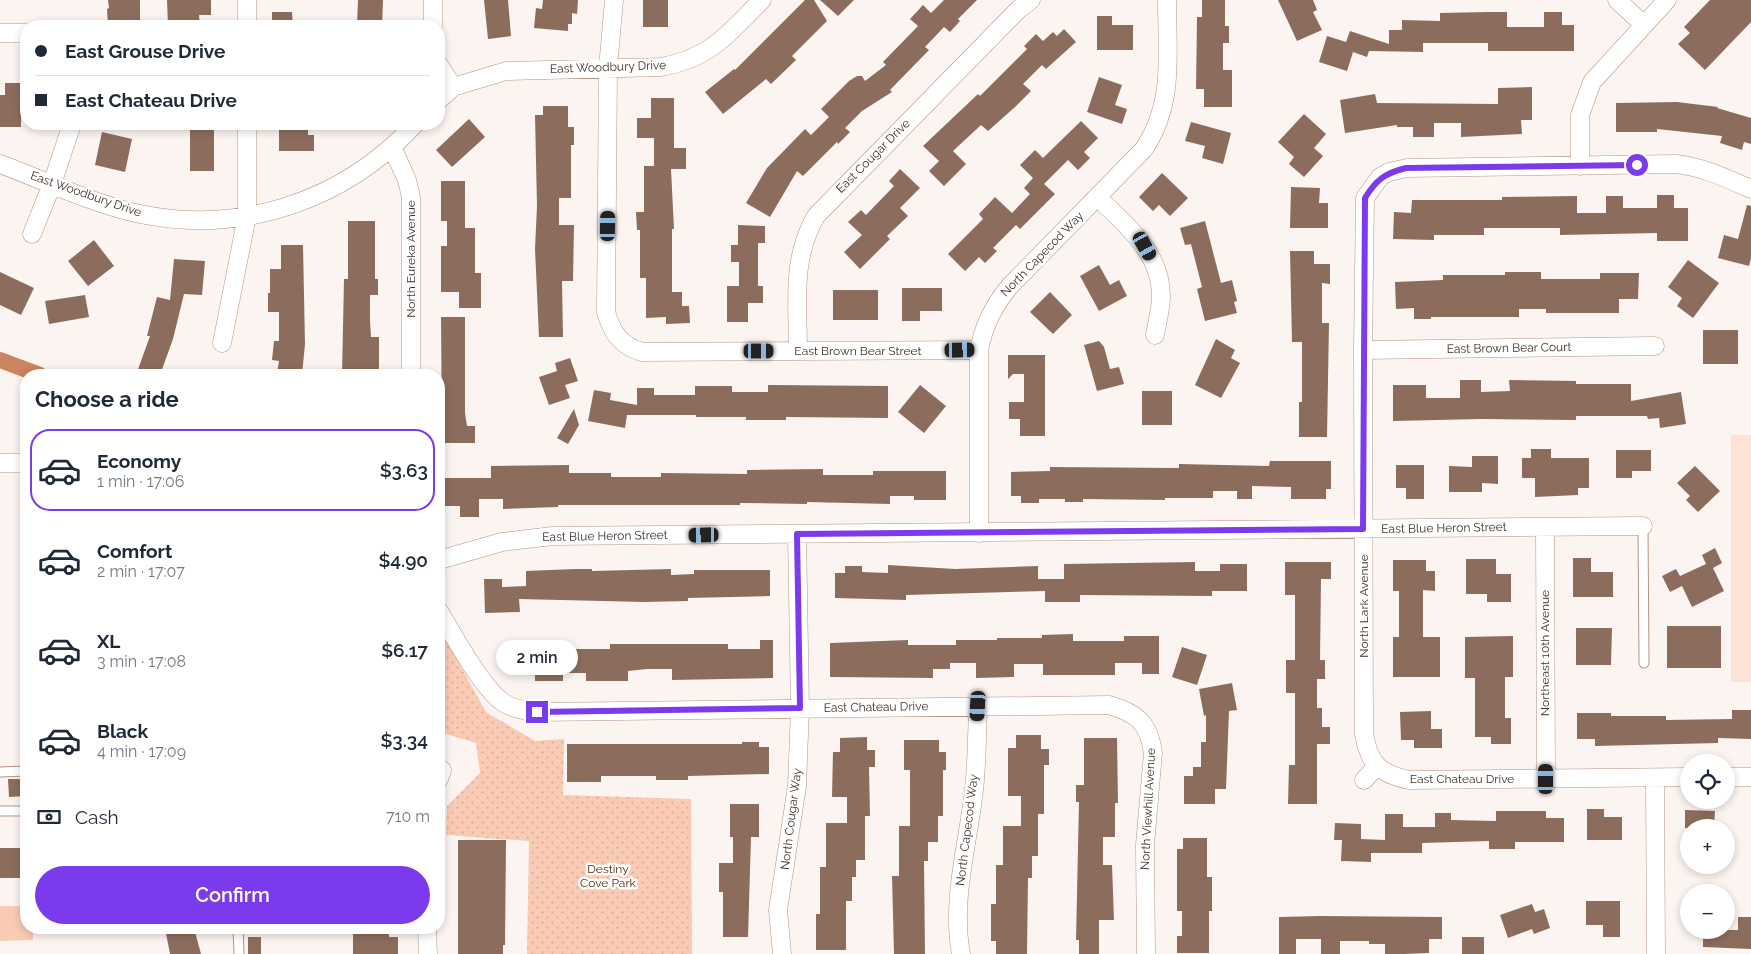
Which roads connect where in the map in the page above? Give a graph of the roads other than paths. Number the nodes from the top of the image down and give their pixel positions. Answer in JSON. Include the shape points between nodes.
{"nodes":[{"id":1,"x":247,"y":0,"type":"edge"},
{"id":2,"x":433,"y":0,"type":"edge"},
{"id":3,"x":614,"y":0,"type":"edge"},
{"id":4,"x":762,"y":0,"type":"edge"},
{"id":5,"x":1031,"y":0,"type":"edge"},
{"id":6,"x":1167,"y":0,"type":"edge"},
{"id":7,"x":1616,"y":0,"type":"edge"},
{"id":8,"x":1667,"y":0,"type":"edge"},
{"id":9,"x":247,"y":20,"type":"edge"},
{"id":10,"x":433,"y":20,"type":"edge"},
{"id":11,"x":1644,"y":25,"type":"junction"},
{"id":12,"x":20,"y":33,"type":"edge"},
{"id":13,"x":0,"y":34,"type":"edge"},
{"id":14,"x":608,"y":68,"type":"junction"},
{"id":15,"x":445,"y":74,"type":"edge"},
{"id":16,"x":453,"y":87,"type":"junction"},
{"id":17,"x":445,"y":94,"type":"edge"},
{"id":18,"x":70,"y":130,"type":"edge"},
{"id":19,"x":247,"y":130,"type":"edge"},
{"id":20,"x":409,"y":130,"type":"edge"},
{"id":21,"x":392,"y":147,"type":"junction"},
{"id":22,"x":0,"y":164,"type":"edge"},
{"id":23,"x":1580,"y":166,"type":"junction"},
{"id":24,"x":52,"y":184,"type":"junction"},
{"id":25,"x":1751,"y":189,"type":"edge"},
{"id":26,"x":1098,"y":197,"type":"junction"},
{"id":27,"x":248,"y":216,"type":"junction"},
{"id":28,"x":32,"y":234,"type":"dead end"},
{"id":29,"x":1156,"y":335,"type":"dead end"},
{"id":30,"x":222,"y":344,"type":"dead end"},
{"id":31,"x":1655,"y":346,"type":"dead end"},
{"id":32,"x":979,"y":350,"type":"junction"},
{"id":33,"x":1363,"y":350,"type":"junction"},
{"id":34,"x":798,"y":351,"type":"junction"},
{"id":35,"x":411,"y":369,"type":"edge"},
{"id":36,"x":20,"y":462,"type":"edge"},
{"id":37,"x":0,"y":463,"type":"edge"},
{"id":38,"x":1643,"y":526,"type":"joint"},
{"id":39,"x":1545,"y":527,"type":"junction"},
{"id":40,"x":1363,"y":529,"type":"junction"},
{"id":41,"x":979,"y":533,"type":"junction"},
{"id":42,"x":797,"y":534,"type":"junction"},
{"id":43,"x":445,"y":558,"type":"edge"},
{"id":44,"x":445,"y":622,"type":"edge"},
{"id":45,"x":1644,"y":663,"type":"dead end"},
{"id":46,"x":978,"y":706,"type":"junction"},
{"id":47,"x":800,"y":708,"type":"junction"},
{"id":48,"x":1144,"y":725,"type":"joint"},
{"id":49,"x":1377,"y":766,"type":"junction"},
{"id":50,"x":20,"y":771,"type":"edge"},
{"id":51,"x":0,"y":772,"type":"edge"},
{"id":52,"x":1680,"y":777,"type":"edge"},
{"id":53,"x":1735,"y":777,"type":"edge"},
{"id":54,"x":1751,"y":777,"type":"edge"},
{"id":55,"x":1655,"y":778,"type":"junction"},
{"id":56,"x":1546,"y":779,"type":"junction"},
{"id":57,"x":1364,"y":780,"type":"dead end"},
{"id":58,"x":0,"y":811,"type":"edge"},
{"id":59,"x":20,"y":811,"type":"edge"},
{"id":60,"x":238,"y":934,"type":"edge"},
{"id":61,"x":427,"y":934,"type":"edge"},
{"id":62,"x":239,"y":954,"type":"edge"},
{"id":63,"x":428,"y":954,"type":"edge"},
{"id":64,"x":782,"y":954,"type":"edge"},
{"id":65,"x":961,"y":954,"type":"edge"},
{"id":66,"x":1146,"y":954,"type":"edge"},
{"id":67,"x":1656,"y":954,"type":"edge"}],
"edges":[{"from":1,"to":9,"type":"street"},
{"from":2,"to":10,"type":"street"},
{"from":3,"to":14,"type":"street"},
{"from":4,"to":14,"type":"street","name":"East Woodbury Drive","via":[[726,37],[696,58],[662,67]]},
{"from":5,"to":34,"type":"street","name":"East Cougar Drive","via":[[816,216],[804,239],[798,265]]},
{"from":6,"to":26,"type":"street","name":"North Capecod Way","via":[[1167,84],[1161,118],[1144,149]]},
{"from":7,"to":11,"type":"street"},
{"from":8,"to":11,"type":"street"},
{"from":11,"to":23,"type":"street","via":[[1603,68],[1584,98],[1580,115]]},
{"from":12,"to":13,"type":"street"},
{"from":14,"to":16,"type":"street","name":"East Woodbury Drive","via":[[506,71]]},
{"from":14,"to":34,"type":"street","name":"East Brown Bear Street","via":[[606,312],[610,328],[630,349],[642,352]]},
{"from":15,"to":16,"type":"street"},
{"from":16,"to":17,"type":"street","name":"East Woodbury Drive"},
{"from":18,"to":24,"type":"street"},
{"from":19,"to":27,"type":"street"},
{"from":20,"to":21,"type":"street","name":"East Woodbury Drive"},
{"from":21,"to":27,"type":"street","name":"East Woodbury Drive","via":[[333,189],[301,203]]},
{"from":21,"to":35,"type":"street","name":"North Eureka Avenue","via":[[412,197]]},
{"from":22,"to":24,"type":"street","name":"East Woodbury Drive"},
{"from":23,"to":25,"type":"street","via":[[1693,166]]},
{"from":23,"to":33,"type":"street","name":"North Lark Avenue","via":[[1406,168],[1380,177],[1365,198]]},
{"from":24,"to":27,"type":"street","name":"East Woodbury Drive","via":[[122,209],[173,220],[229,220]]},
{"from":24,"to":28,"type":"street"},
{"from":26,"to":29,"type":"street","via":[[1134,233],[1154,262],[1161,297]]},
{"from":26,"to":32,"type":"street","name":"North Capecod Way","via":[[997,301],[982,332]]},
{"from":27,"to":30,"type":"street"},
{"from":31,"to":33,"type":"street","name":"East Brown Bear Court"},
{"from":32,"to":34,"type":"street","name":"East Brown Bear Street"},
{"from":32,"to":41,"type":"street","name":"North Capecod Way"},
{"from":33,"to":40,"type":"street","name":"North Lark Avenue"},
{"from":36,"to":37,"type":"street"},
{"from":38,"to":39,"type":"street","name":"East Blue Heron Street"},
{"from":38,"to":45,"type":"lane"},
{"from":39,"to":40,"type":"street","name":"East Blue Heron Street"},
{"from":39,"to":56,"type":"street","name":"Northeast 10th Avenue"},
{"from":40,"to":41,"type":"street","name":"East Blue Heron Street"},
{"from":40,"to":49,"type":"street","name":"North Lark Avenue","via":[[1364,734],[1367,752]]},
{"from":41,"to":42,"type":"street","name":"East Blue Heron Street"},
{"from":42,"to":43,"type":"street","name":"East Blue Heron Street","via":[[526,538]]},
{"from":42,"to":47,"type":"street","name":"North Cougar Way"},
{"from":44,"to":47,"type":"street","name":"East Chateau Drive","via":[[460,649],[494,694],[512,707],[537,712]]},
{"from":46,"to":47,"type":"street","name":"East Chateau Drive"},
{"from":46,"to":48,"type":"street","name":"East Chateau Drive","via":[[1109,705],[1129,710]]},
{"from":46,"to":65,"type":"street","name":"North Capecod Way","via":[[974,789],[958,902]]},
{"from":47,"to":64,"type":"street","name":"North Cougar Way","via":[[797,786],[778,910]]},
{"from":48,"to":66,"type":"street","name":"North Viewhill Avenue","via":[[1151,738],[1153,753],[1144,845]]},
{"from":49,"to":56,"type":"street","name":"East Chateau Drive","via":[[1392,776],[1410,780]]},
{"from":49,"to":57,"type":"street"},
{"from":50,"to":51,"type":"lane"},
{"from":52,"to":55,"type":"street","name":"East Chateau Drive"},
{"from":53,"to":54,"type":"street"},
{"from":55,"to":56,"type":"street","name":"East Chateau Drive"},
{"from":55,"to":67,"type":"street"},
{"from":58,"to":59,"type":"lane"},
{"from":60,"to":62,"type":"lane"},
{"from":61,"to":63,"type":"street"}]}
